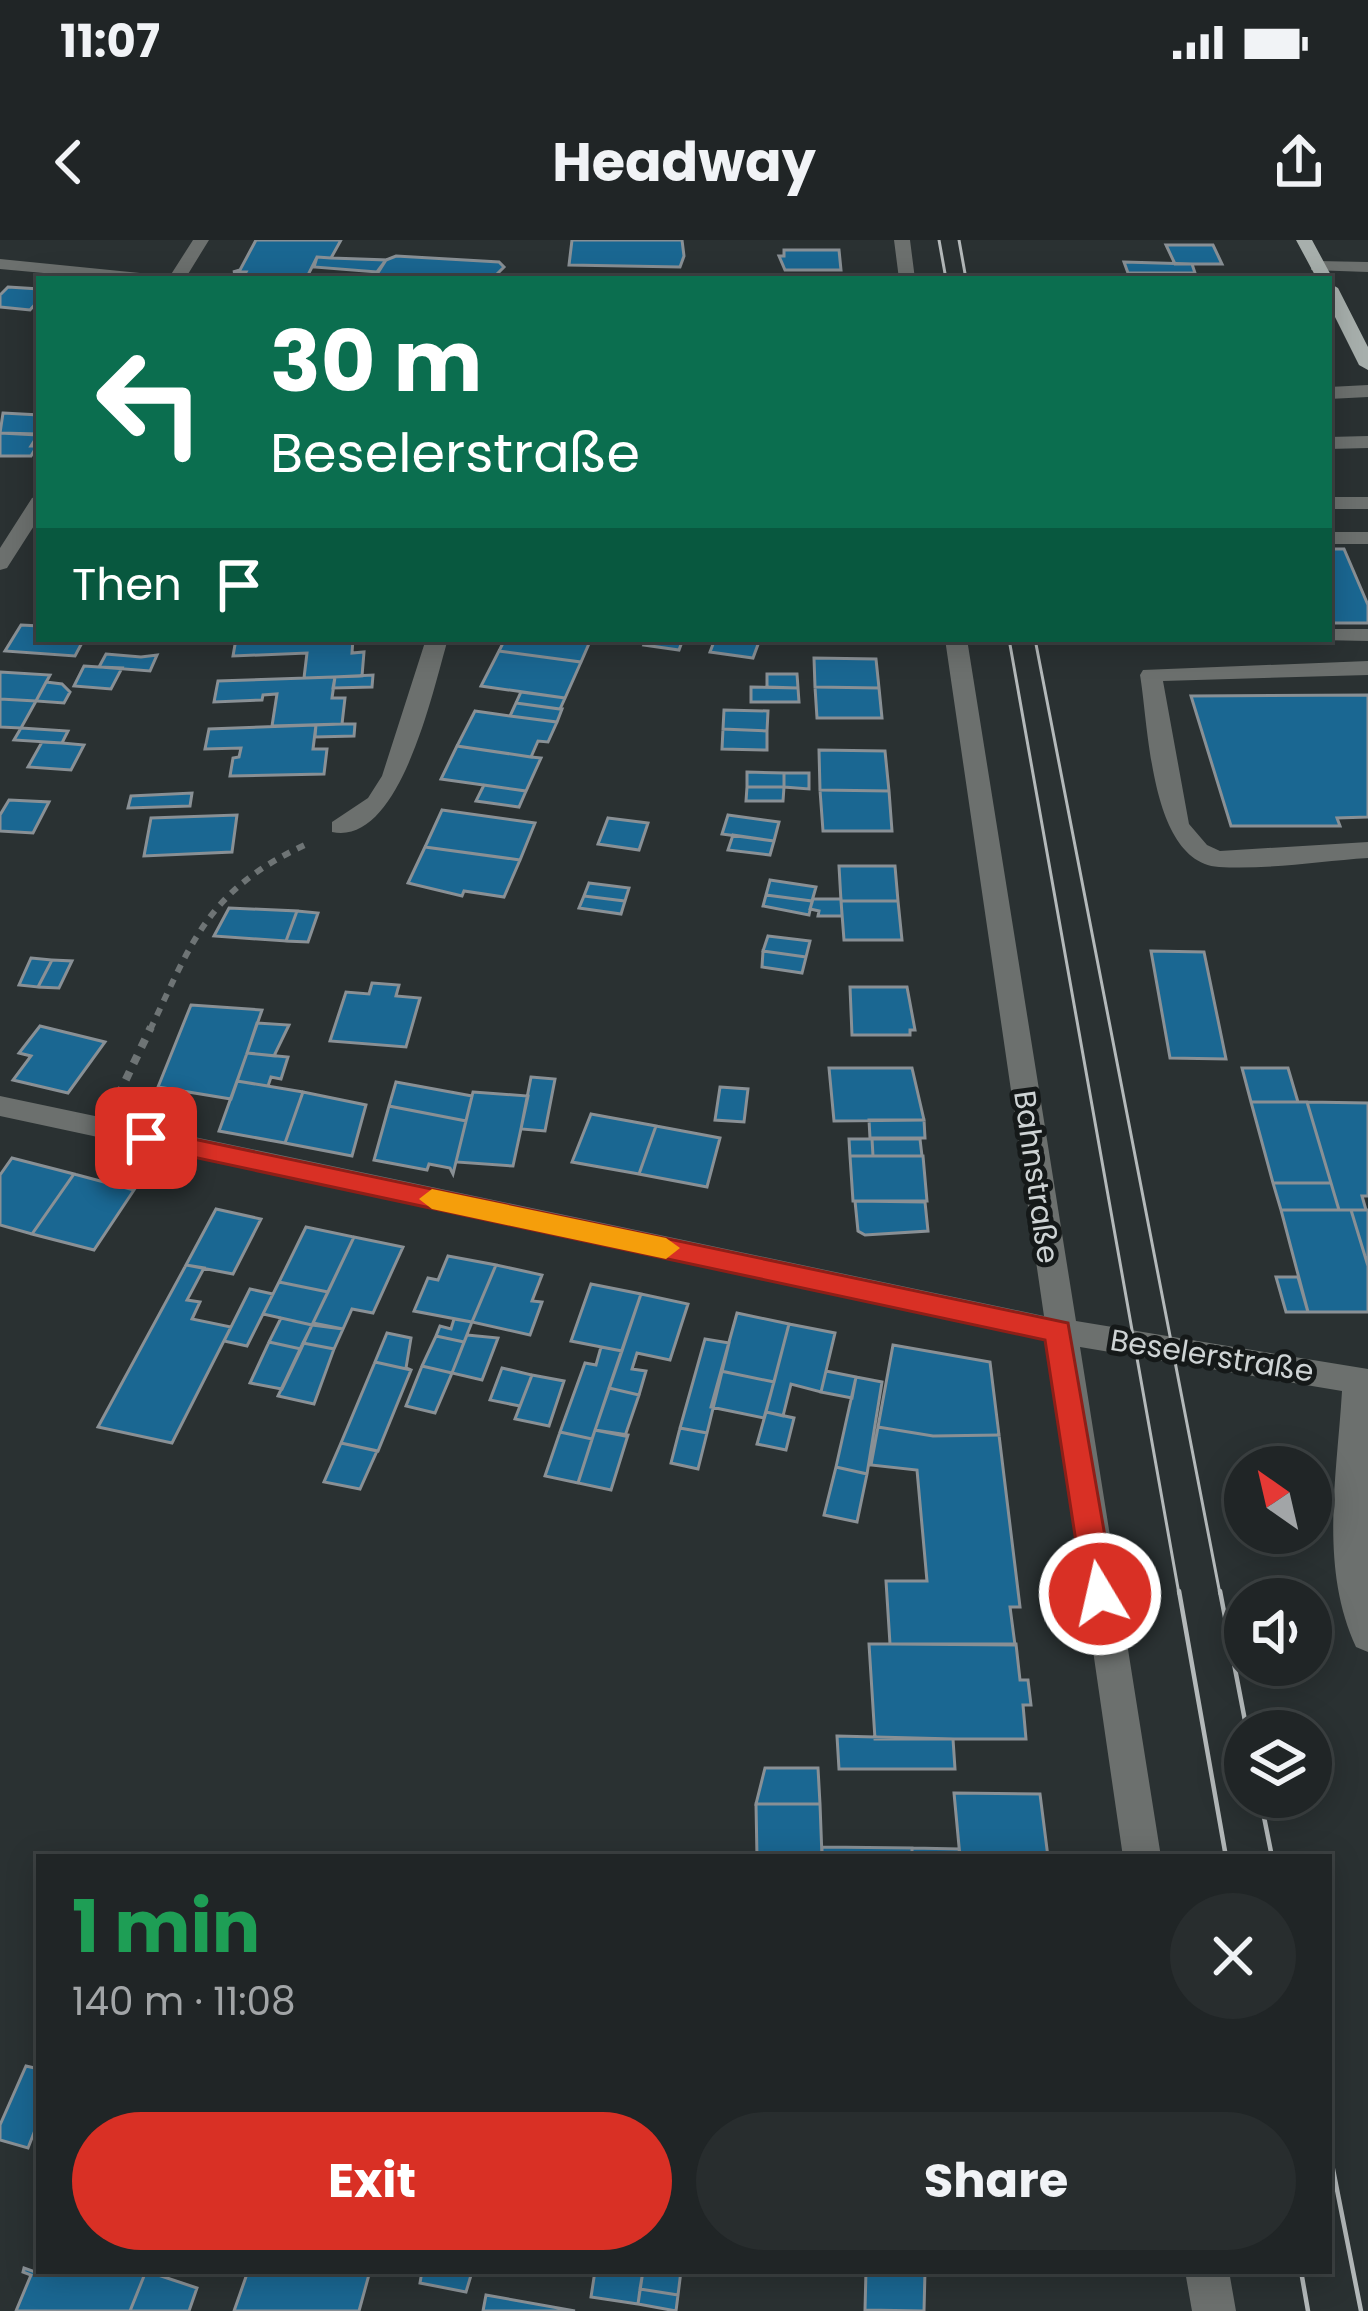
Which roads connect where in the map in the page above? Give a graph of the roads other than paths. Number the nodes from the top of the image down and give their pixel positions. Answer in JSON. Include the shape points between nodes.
{"nodes":[{"id":1,"x":201,"y":240,"type":"edge"},
{"id":2,"x":902,"y":240,"type":"edge"},
{"id":3,"x":1304,"y":240,"type":"edge"},
{"id":4,"x":0,"y":264,"type":"edge"},
{"id":5,"x":1368,"y":267,"type":"edge"},
{"id":6,"x":1321,"y":272,"type":"edge"},
{"id":7,"x":131,"y":276,"type":"edge"},
{"id":8,"x":179,"y":276,"type":"edge"},
{"id":9,"x":907,"y":276,"type":"edge"},
{"id":10,"x":1332,"y":297,"type":"edge"},
{"id":11,"x":1368,"y":365,"type":"edge"},
{"id":12,"x":1368,"y":392,"type":"edge"},
{"id":13,"x":1332,"y":393,"type":"edge"},
{"id":14,"x":1368,"y":442,"type":"edge"},
{"id":15,"x":1332,"y":443,"type":"edge"},
{"id":16,"x":1332,"y":502,"type":"edge"},
{"id":17,"x":1368,"y":503,"type":"edge"},
{"id":18,"x":36,"y":505,"type":"edge"},
{"id":19,"x":10,"y":530,"type":"edge"},
{"id":20,"x":1332,"y":538,"type":"edge"},
{"id":21,"x":1368,"y":538,"type":"edge"},
{"id":22,"x":0,"y":564,"type":"edge"},
{"id":23,"x":1332,"y":634,"type":"edge"},
{"id":24,"x":1368,"y":635,"type":"edge"},
{"id":25,"x":436,"y":642,"type":"edge"},
{"id":26,"x":956,"y":642,"type":"edge"},
{"id":27,"x":1368,"y":668,"type":"edge"},
{"id":28,"x":341,"y":827,"type":"road end"},
{"id":29,"x":1368,"y":850,"type":"edge"},
{"id":30,"x":0,"y":1106,"type":"edge"},
{"id":31,"x":1058,"y":1331,"type":"junction"},
{"id":32,"x":1363,"y":1381,"type":"edge"},
{"id":33,"x":1368,"y":1636,"type":"edge"},
{"id":34,"x":1142,"y":1854,"type":"edge"},
{"id":35,"x":1208,"y":2274,"type":"edge"},
{"id":36,"x":1214,"y":2311,"type":"edge"}],
"edges":[{"from":1,"to":8,"type":"street"},
{"from":2,"to":9,"type":"street"},
{"from":3,"to":6,"type":"main road"},
{"from":4,"to":7,"type":"street"},
{"from":5,"to":6,"type":"street"},
{"from":10,"to":11,"type":"main road"},
{"from":12,"to":13,"type":"street"},
{"from":14,"to":15,"type":"street"},
{"from":16,"to":17,"type":"street"},
{"from":18,"to":19,"type":"street"},
{"from":19,"to":22,"type":"street"},
{"from":20,"to":21,"type":"street"},
{"from":23,"to":24,"type":"street"},
{"from":25,"to":28,"type":"street","via":[[394,776],[376,803]]},
{"from":26,"to":31,"type":"street","name":"Bahnstraße"},
{"from":27,"to":29,"type":"street","via":[[1151,675],[1177,825],[1198,851],[1217,859]]},
{"from":30,"to":31,"type":"street","name":"Beselerstraße"},
{"from":31,"to":32,"type":"street","name":"Beselerstraße"},
{"from":31,"to":34,"type":"street","name":"Bahnstraße"},
{"from":32,"to":33,"type":"street","via":[[1349,1565]]},
{"from":35,"to":36,"type":"street"}]}
